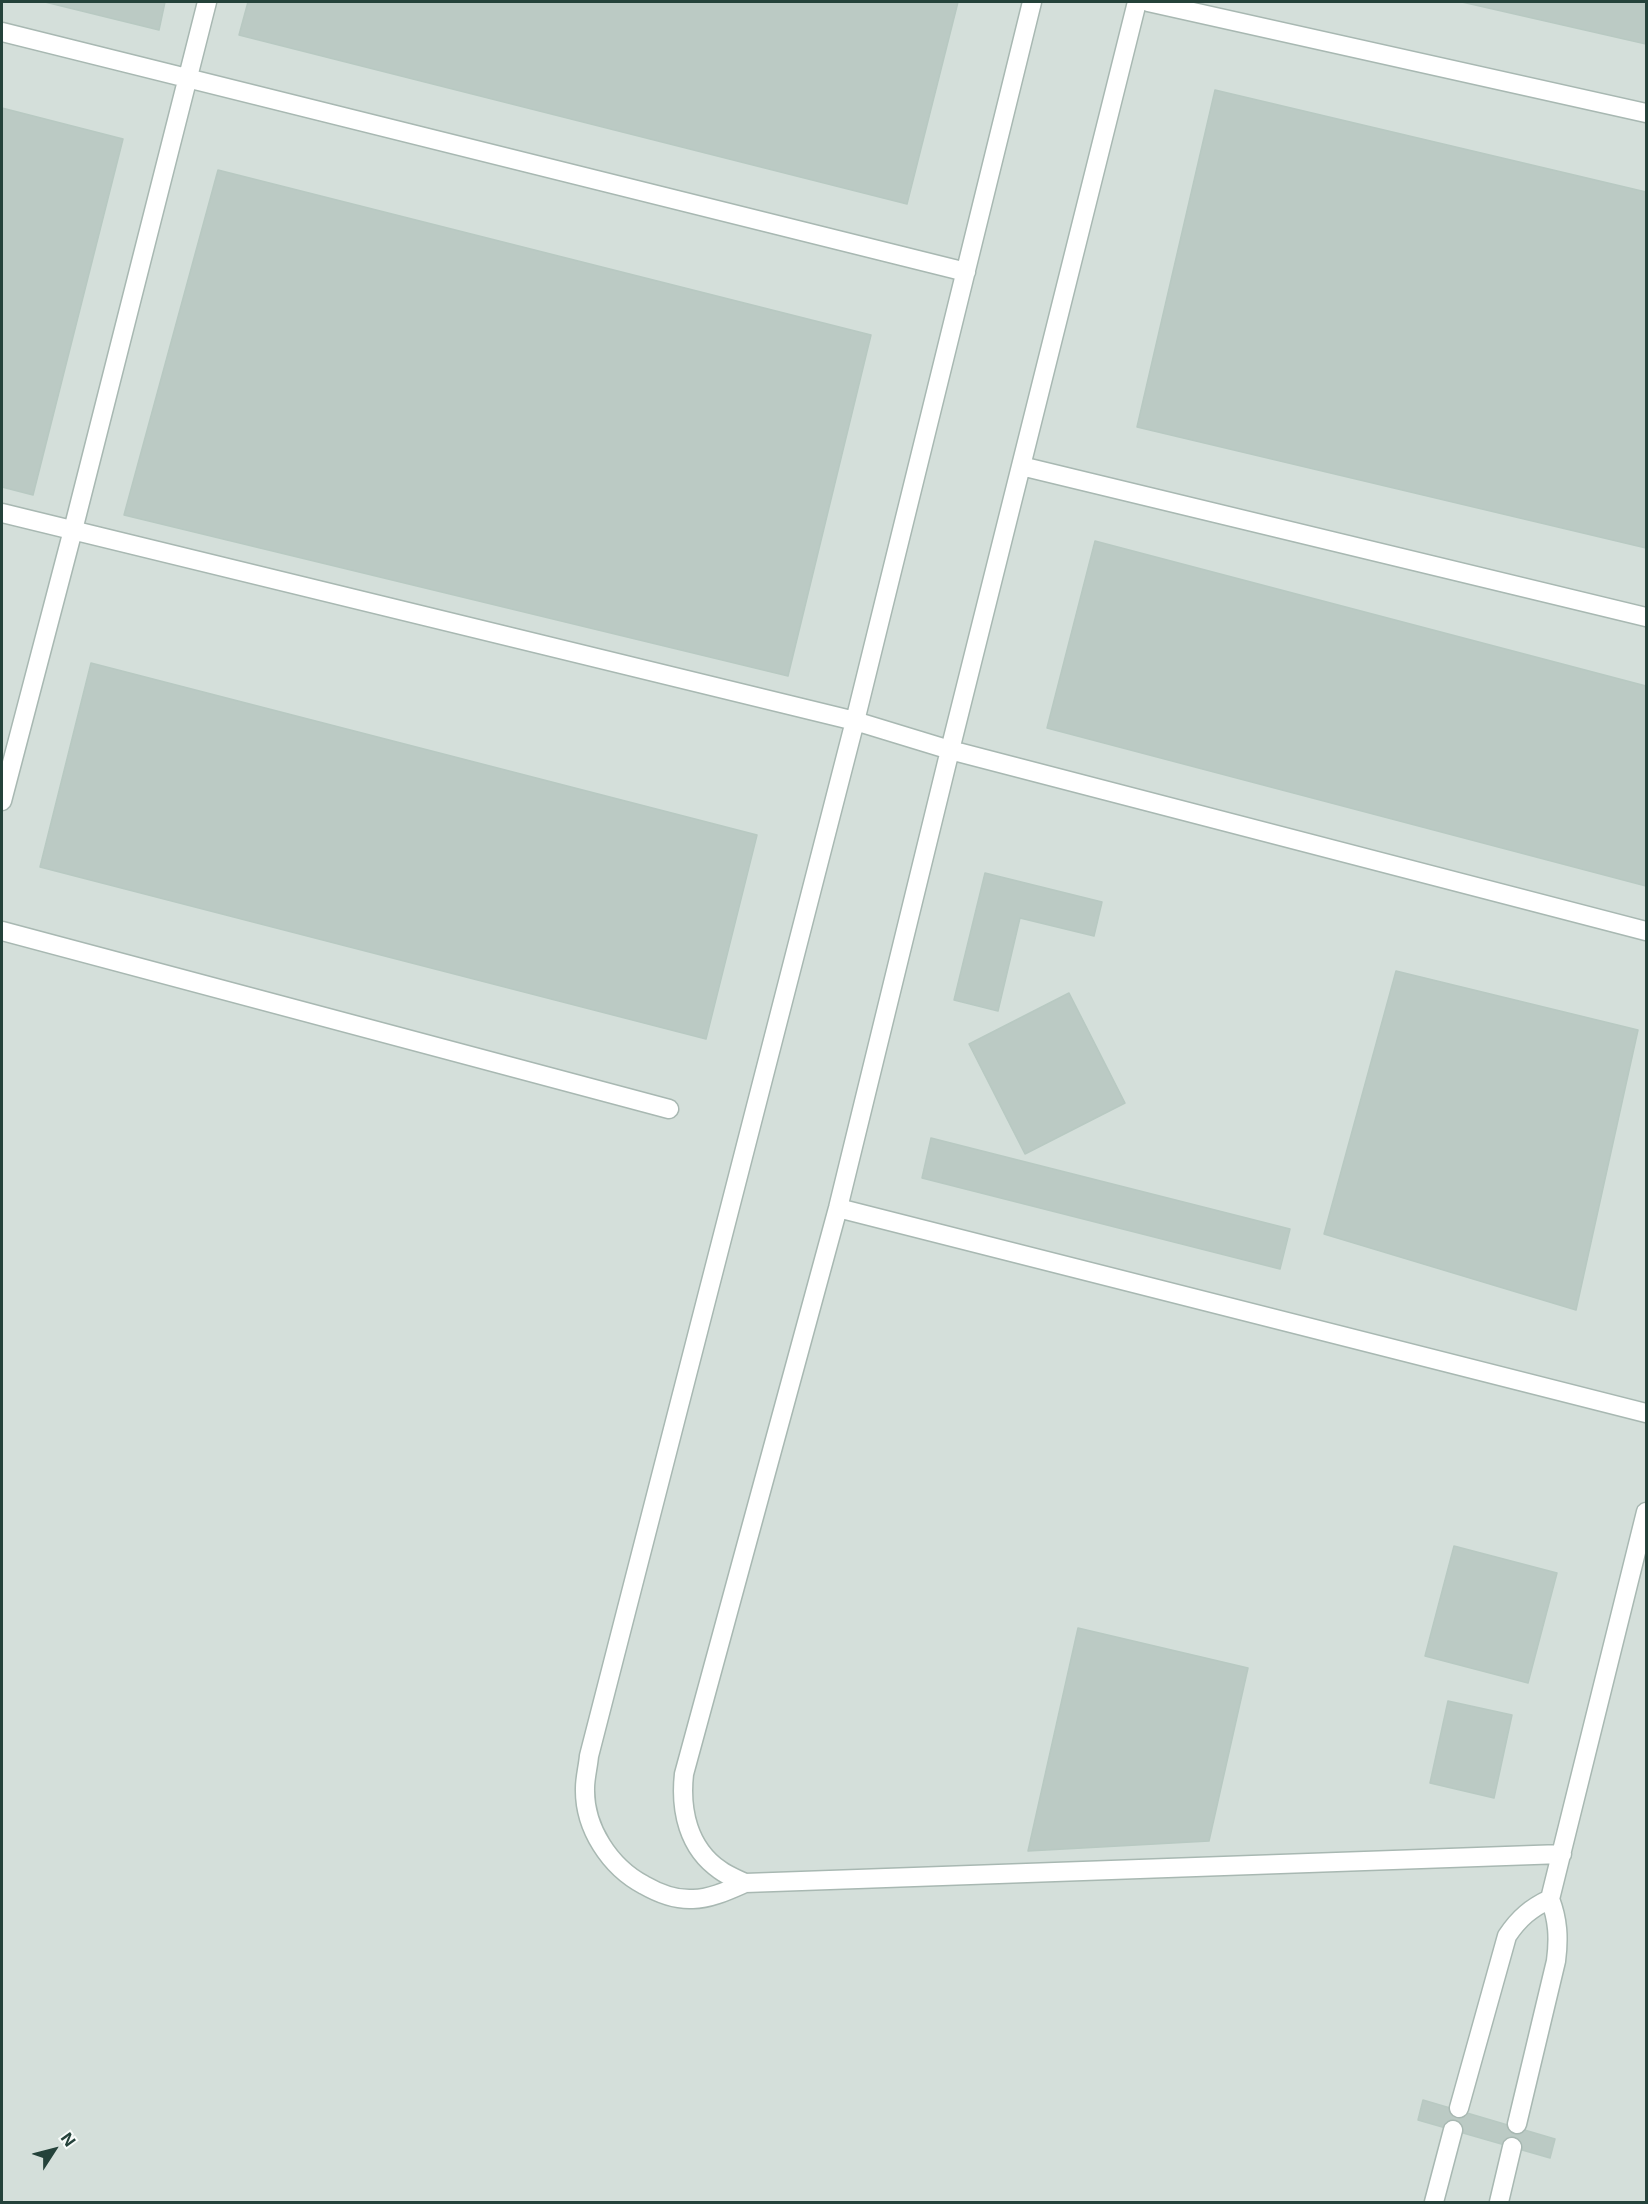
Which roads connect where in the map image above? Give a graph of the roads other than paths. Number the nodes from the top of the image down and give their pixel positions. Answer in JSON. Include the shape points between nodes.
{"nodes":[{"id":1,"x":207,"y":2,"type":"edge"},
{"id":2,"x":1032,"y":2,"type":"edge"},
{"id":3,"x":1137,"y":2,"type":"edge"},
{"id":4,"x":1148,"y":2,"type":"edge"},
{"id":5,"x":2,"y":32,"type":"edge"},
{"id":6,"x":188,"y":78,"type":"junction"},
{"id":7,"x":1647,"y":113,"type":"edge"},
{"id":8,"x":966,"y":272,"type":"junction"},
{"id":9,"x":1021,"y":466,"type":"junction"},
{"id":10,"x":2,"y":513,"type":"edge"},
{"id":11,"x":73,"y":530,"type":"junction"},
{"id":12,"x":1647,"y":617,"type":"edge"},
{"id":13,"x":855,"y":721,"type":"junction"},
{"id":14,"x":950,"y":750,"type":"junction"},
{"id":15,"x":2,"y":801,"type":"edge"},
{"id":16,"x":2,"y":930,"type":"edge"},
{"id":17,"x":1647,"y":931,"type":"edge"},
{"id":18,"x":669,"y":1109,"type":"dead end"},
{"id":19,"x":838,"y":1208,"type":"junction"},
{"id":20,"x":1647,"y":1413,"type":"edge"},
{"id":21,"x":1647,"y":1512,"type":"edge"},
{"id":22,"x":1562,"y":1854,"type":"junction"},
{"id":23,"x":745,"y":1883,"type":"junction"},
{"id":24,"x":1550,"y":1899,"type":"junction"},
{"id":25,"x":1459,"y":2108,"type":"dead end"},
{"id":26,"x":1517,"y":2124,"type":"dead end"},
{"id":27,"x":1453,"y":2130,"type":"dead end"},
{"id":28,"x":1512,"y":2147,"type":"dead end"},
{"id":29,"x":1434,"y":2202,"type":"edge"},
{"id":30,"x":1499,"y":2202,"type":"edge"}],
"edges":[{"from":1,"to":6,"type":"street"},
{"from":2,"to":8,"type":"street"},
{"from":3,"to":9,"type":"street"},
{"from":4,"to":7,"type":"street"},
{"from":5,"to":6,"type":"street"},
{"from":6,"to":8,"type":"street"},
{"from":6,"to":11,"type":"street"},
{"from":8,"to":13,"type":"street"},
{"from":9,"to":12,"type":"street"},
{"from":9,"to":14,"type":"street"},
{"from":10,"to":11,"type":"street"},
{"from":11,"to":13,"type":"street"},
{"from":11,"to":15,"type":"street"},
{"from":13,"to":14,"type":"street"},
{"from":13,"to":23,"type":"street","via":[[589,1756],[585,1790],[591,1823],[606,1853],[629,1877],[659,1893],[692,1899]]},
{"from":14,"to":17,"type":"street"},
{"from":14,"to":19,"type":"street"},
{"from":16,"to":18,"type":"street"},
{"from":19,"to":20,"type":"street"},
{"from":19,"to":23,"type":"street","via":[[684,1774],[682,1796],[692,1837],[720,1870]]},
{"from":21,"to":22,"type":"street"},
{"from":22,"to":23,"type":"street"},
{"from":22,"to":24,"type":"street"},
{"from":24,"to":25,"type":"street","via":[[1526,1913],[1507,1936]]},
{"from":24,"to":26,"type":"street","via":[[1558,1929],[1556,1961]]},
{"from":27,"to":29,"type":"street"},
{"from":28,"to":30,"type":"street"}]}
